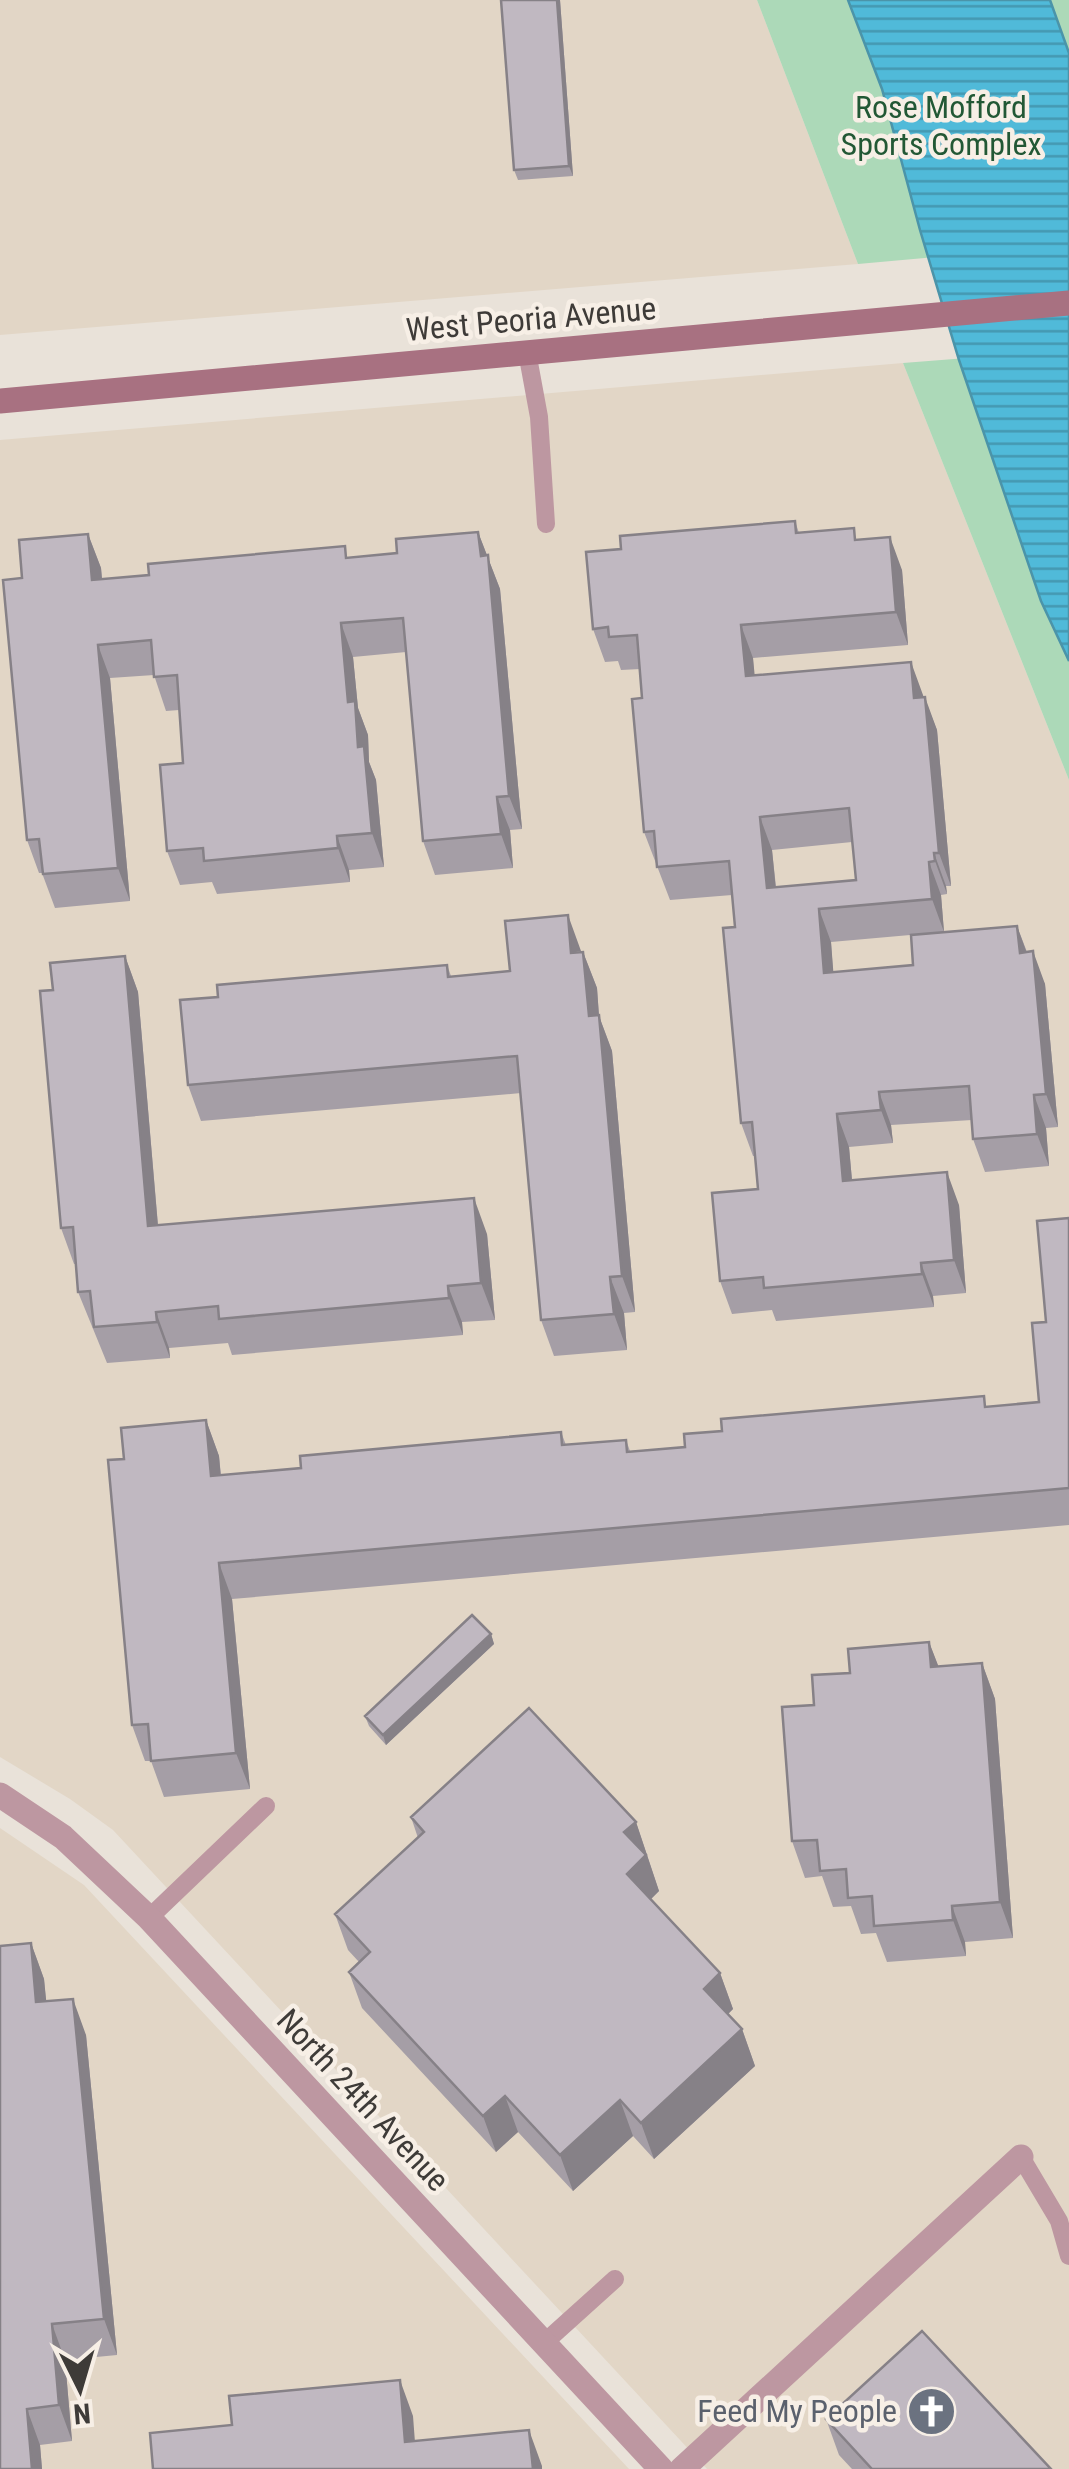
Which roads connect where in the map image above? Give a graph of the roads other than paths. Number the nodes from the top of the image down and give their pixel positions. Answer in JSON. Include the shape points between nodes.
{"nodes":[{"id":1,"x":1069,"y":303,"type":"edge"},
{"id":2,"x":526,"y":352,"type":"junction"},
{"id":3,"x":0,"y":400,"type":"edge"},
{"id":4,"x":546,"y":524,"type":"dead end"},
{"id":5,"x":0,"y":1795,"type":"edge"},
{"id":6,"x":266,"y":1806,"type":"dead end"},
{"id":7,"x":149,"y":1918,"type":"junction"},
{"id":8,"x":1021,"y":2158,"type":"joint"},
{"id":9,"x":1069,"y":2256,"type":"edge"},
{"id":10,"x":615,"y":2279,"type":"dead end"},
{"id":11,"x":544,"y":2343,"type":"junction"},
{"id":12,"x":661,"y":2469,"type":"edge"},
{"id":13,"x":682,"y":2469,"type":"edge"}],
"edges":[{"from":1,"to":2,"type":"main road","name":"West Peoria Avenue"},
{"from":2,"to":3,"type":"main road","name":"West Peoria Avenue"},
{"from":2,"to":4,"type":"lane","via":[[539,418]]},
{"from":5,"to":7,"type":"street","name":"North 24th Avenue","via":[[63,1838]]},
{"from":6,"to":7,"type":"lane"},
{"from":7,"to":11,"type":"street","name":"North 24th Avenue"},
{"from":8,"to":9,"type":"lane","via":[[1059,2221]]},
{"from":8,"to":13,"type":"street"},
{"from":10,"to":11,"type":"lane"},
{"from":11,"to":12,"type":"street","name":"North 24th Avenue"}]}
